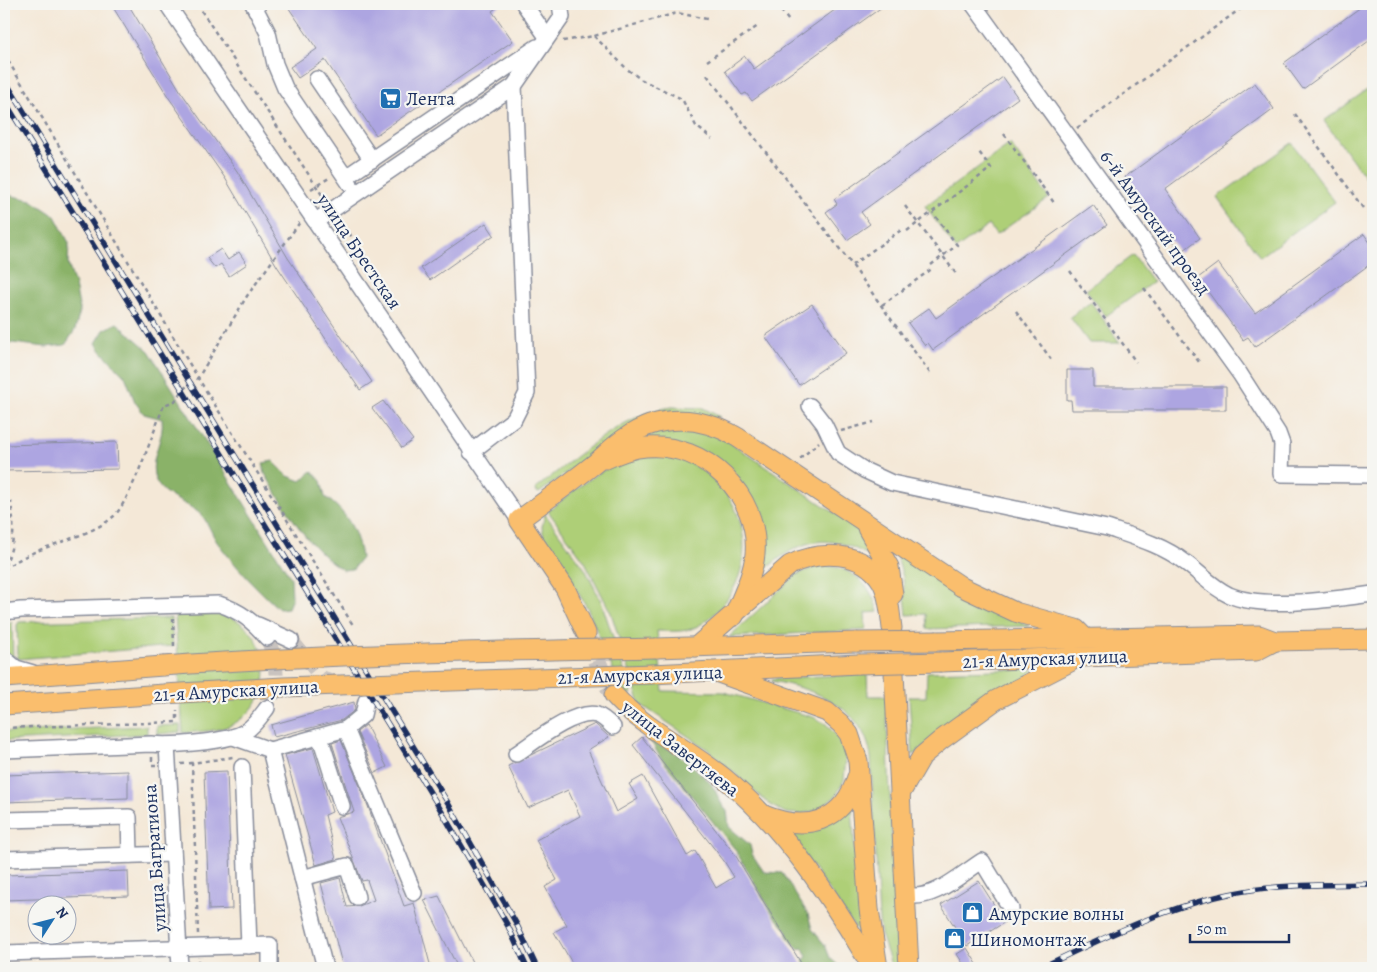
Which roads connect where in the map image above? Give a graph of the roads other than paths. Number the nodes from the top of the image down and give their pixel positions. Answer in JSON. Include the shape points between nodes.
{"nodes":[{"id":1,"x":167,"y":4,"type":"edge"},
{"id":2,"x":253,"y":4,"type":"edge"},
{"id":3,"x":524,"y":4,"type":"edge"},
{"id":4,"x":560,"y":4,"type":"edge"},
{"id":5,"x":973,"y":4,"type":"edge"},
{"id":6,"x":545,"y":40,"type":"junction"},
{"id":7,"x":317,"y":79,"type":"dead end"},
{"id":8,"x":514,"y":86,"type":"junction"},
{"id":9,"x":372,"y":160,"type":"junction"},
{"id":10,"x":343,"y":174,"type":"junction"},
{"id":11,"x":357,"y":194,"type":"junction"},
{"id":12,"x":309,"y":220,"type":"junction"},
{"id":13,"x":810,"y":406,"type":"dead end"},
{"id":14,"x":472,"y":452,"type":"junction"},
{"id":15,"x":594,"y":465,"type":"junction"},
{"id":16,"x":1373,"y":475,"type":"edge"},
{"id":17,"x":860,"y":519,"type":"junction"},
{"id":18,"x":519,"y":520,"type":"junction"},
{"id":19,"x":1373,"y":594,"type":"edge"},
{"id":20,"x":6,"y":613,"type":"edge"},
{"id":21,"x":734,"y":616,"type":"junction"},
{"id":22,"x":255,"y":623,"type":"junction"},
{"id":23,"x":586,"y":633,"type":"tunnel mouth"},
{"id":24,"x":1084,"y":637,"type":"junction"},
{"id":25,"x":267,"y":638,"type":"tunnel mouth"},
{"id":26,"x":1373,"y":639,"type":"edge"},
{"id":27,"x":291,"y":640,"type":"tunnel mouth"},
{"id":28,"x":1275,"y":641,"type":"junction"},
{"id":29,"x":696,"y":647,"type":"junction"},
{"id":30,"x":4,"y":658,"type":"edge"},
{"id":31,"x":1079,"y":658,"type":"junction"},
{"id":32,"x":716,"y":672,"type":"junction"},
{"id":33,"x":894,"y":673,"type":"dead end"},
{"id":34,"x":40,"y":675,"type":"junction"},
{"id":35,"x":4,"y":678,"type":"edge"},
{"id":36,"x":614,"y":695,"type":"tunnel mouth"},
{"id":37,"x":366,"y":701,"type":"dead end"},
{"id":38,"x":4,"y":705,"type":"edge"},
{"id":39,"x":267,"y":708,"type":"tunnel mouth"},
{"id":40,"x":613,"y":727,"type":"dead end"},
{"id":41,"x":346,"y":729,"type":"junction"},
{"id":42,"x":233,"y":737,"type":"junction"},
{"id":43,"x":320,"y":737,"type":"junction"},
{"id":44,"x":167,"y":745,"type":"junction"},
{"id":45,"x":4,"y":750,"type":"edge"},
{"id":46,"x":270,"y":750,"type":"junction"},
{"id":47,"x":516,"y":754,"type":"dead end"},
{"id":48,"x":242,"y":761,"type":"road end"},
{"id":49,"x":859,"y":773,"type":"junction"},
{"id":50,"x":900,"y":795,"type":"junction"},
{"id":51,"x":342,"y":806,"type":"dead end"},
{"id":52,"x":764,"y":815,"type":"junction"},
{"id":53,"x":4,"y":820,"type":"edge"},
{"id":54,"x":174,"y":854,"type":"junction"},
{"id":55,"x":130,"y":855,"type":"junction"},
{"id":56,"x":4,"y":859,"type":"edge"},
{"id":57,"x":302,"y":878,"type":"junction"},
{"id":58,"x":414,"y":893,"type":"dead end"},
{"id":59,"x":905,"y":895,"type":"junction"},
{"id":60,"x":357,"y":897,"type":"dead end"},
{"id":61,"x":1011,"y":909,"type":"dead end"},
{"id":62,"x":249,"y":946,"type":"junction"},
{"id":63,"x":180,"y":949,"type":"junction"},
{"id":64,"x":4,"y":954,"type":"edge"},
{"id":65,"x":180,"y":968,"type":"edge"},
{"id":66,"x":270,"y":968,"type":"edge"},
{"id":67,"x":325,"y":968,"type":"edge"},
{"id":68,"x":872,"y":968,"type":"edge"},
{"id":69,"x":878,"y":968,"type":"edge"},
{"id":70,"x":909,"y":968,"type":"edge"}],
"edges":[{"from":1,"to":12,"type":"street","name":"улица Брестская"},
{"from":2,"to":10,"type":"street","via":[[268,33],[285,88]]},
{"from":3,"to":6,"type":"street"},
{"from":4,"to":6,"type":"street","via":[[562,17]]},
{"from":5,"to":16,"type":"street","name":"6-й Амурский проезд","via":[[1228,356],[1282,444],[1281,474]]},
{"from":6,"to":8,"type":"street"},
{"from":6,"to":9,"type":"street"},
{"from":7,"to":9,"type":"street"},
{"from":8,"to":11,"type":"street"},
{"from":8,"to":14,"type":"street","via":[[527,393],[514,419]]},
{"from":9,"to":10,"type":"street"},
{"from":10,"to":11,"type":"street"},
{"from":11,"to":12,"type":"street"},
{"from":12,"to":14,"type":"street","name":"улица Брестская"},
{"from":13,"to":19,"type":"street","via":[[838,454],[892,483],[1127,534],[1166,550],[1212,585],[1241,599],[1300,601]]},
{"from":14,"to":18,"type":"street","name":"улица Брестская"},
{"from":15,"to":17,"type":"main road","via":[[617,443],[636,431],[671,420],[697,421],[737,437]]},
{"from":15,"to":18,"type":"main road"},
{"from":15,"to":21,"type":"main road","via":[[628,450],[656,447],[695,455],[726,477],[746,504],[755,537],[751,574]]},
{"from":17,"to":21,"type":"main road","via":[[873,536],[894,586],[891,620],[885,588],[874,573],[856,561],[827,554],[804,558],[790,565]]},
{"from":17,"to":24,"type":"main road","via":[[978,596],[1015,612],[1076,629]]},
{"from":18,"to":23,"type":"main road","via":[[564,588]]},
{"from":20,"to":22,"type":"street","via":[[219,604],[241,612]]},
{"from":21,"to":29,"type":"main road"},
{"from":22,"to":25,"type":"street"},
{"from":22,"to":27,"type":"street"},
{"from":24,"to":28,"type":"main road","name":"21-я Амурская улица","via":[[1259,635]]},
{"from":24,"to":29,"type":"main road","name":"21-я Амурская улица","bridge":true},
{"from":26,"to":28,"type":"main road","name":"21-я Амурская улица"},
{"from":28,"to":31,"type":"main road","name":"21-я Амурская улица","via":[[1256,651]]},
{"from":29,"to":34,"type":"main road","name":"21-я Амурская улица","bridge":true,"via":[[288,657]]},
{"from":30,"to":34,"type":"street","via":[[16,668]]},
{"from":31,"to":32,"type":"main road","name":"21-я Амурская улица","bridge":true},
{"from":31,"to":50,"type":"main road","via":[[1007,693],[947,735],[922,756]]},
{"from":32,"to":38,"type":"main road","name":"21-я Амурская улица","bridge":true,"via":[[283,687]]},
{"from":32,"to":49,"type":"main road","via":[[827,712],[848,734],[856,750]]},
{"from":33,"to":50,"type":"main road"},
{"from":34,"to":35,"type":"main road","name":"21-я Амурская улица"},
{"from":36,"to":52,"type":"main road","name":"улица Завертяева","via":[[629,712],[722,776]]},
{"from":37,"to":41,"type":"street","via":[[363,716]]},
{"from":39,"to":42,"type":"street","via":[[245,732]]},
{"from":40,"to":47,"type":"street","via":[[597,715],[587,715],[563,724]]},
{"from":41,"to":43,"type":"street"},
{"from":41,"to":58,"type":"street"},
{"from":42,"to":44,"type":"street"},
{"from":42,"to":46,"type":"street"},
{"from":43,"to":46,"type":"street"},
{"from":43,"to":51,"type":"street"},
{"from":44,"to":45,"type":"street"},
{"from":44,"to":54,"type":"street","name":"улица Багратиона"},
{"from":46,"to":57,"type":"street"},
{"from":48,"to":62,"type":"street"},
{"from":49,"to":52,"type":"main road","via":[[849,796],[832,814],[822,819],[797,824]]},
{"from":49,"to":69,"type":"main road","via":[[868,909]]},
{"from":50,"to":59,"type":"main road"},
{"from":52,"to":68,"type":"main road","name":"улица Завертяева","via":[[818,882]]},
{"from":53,"to":55,"type":"street","via":[[129,816]]},
{"from":54,"to":55,"type":"street"},
{"from":54,"to":63,"type":"street","name":"улица Багратиона"},
{"from":55,"to":56,"type":"street"},
{"from":57,"to":60,"type":"street","via":[[347,866]]},
{"from":57,"to":67,"type":"street"},
{"from":59,"to":61,"type":"street","via":[[914,898],[927,896],[982,861]]},
{"from":59,"to":70,"type":"main road"},
{"from":62,"to":63,"type":"street"},
{"from":62,"to":66,"type":"street","via":[[270,945]]},
{"from":63,"to":64,"type":"street"},
{"from":63,"to":65,"type":"street","name":"улица Багратиона"}]}
